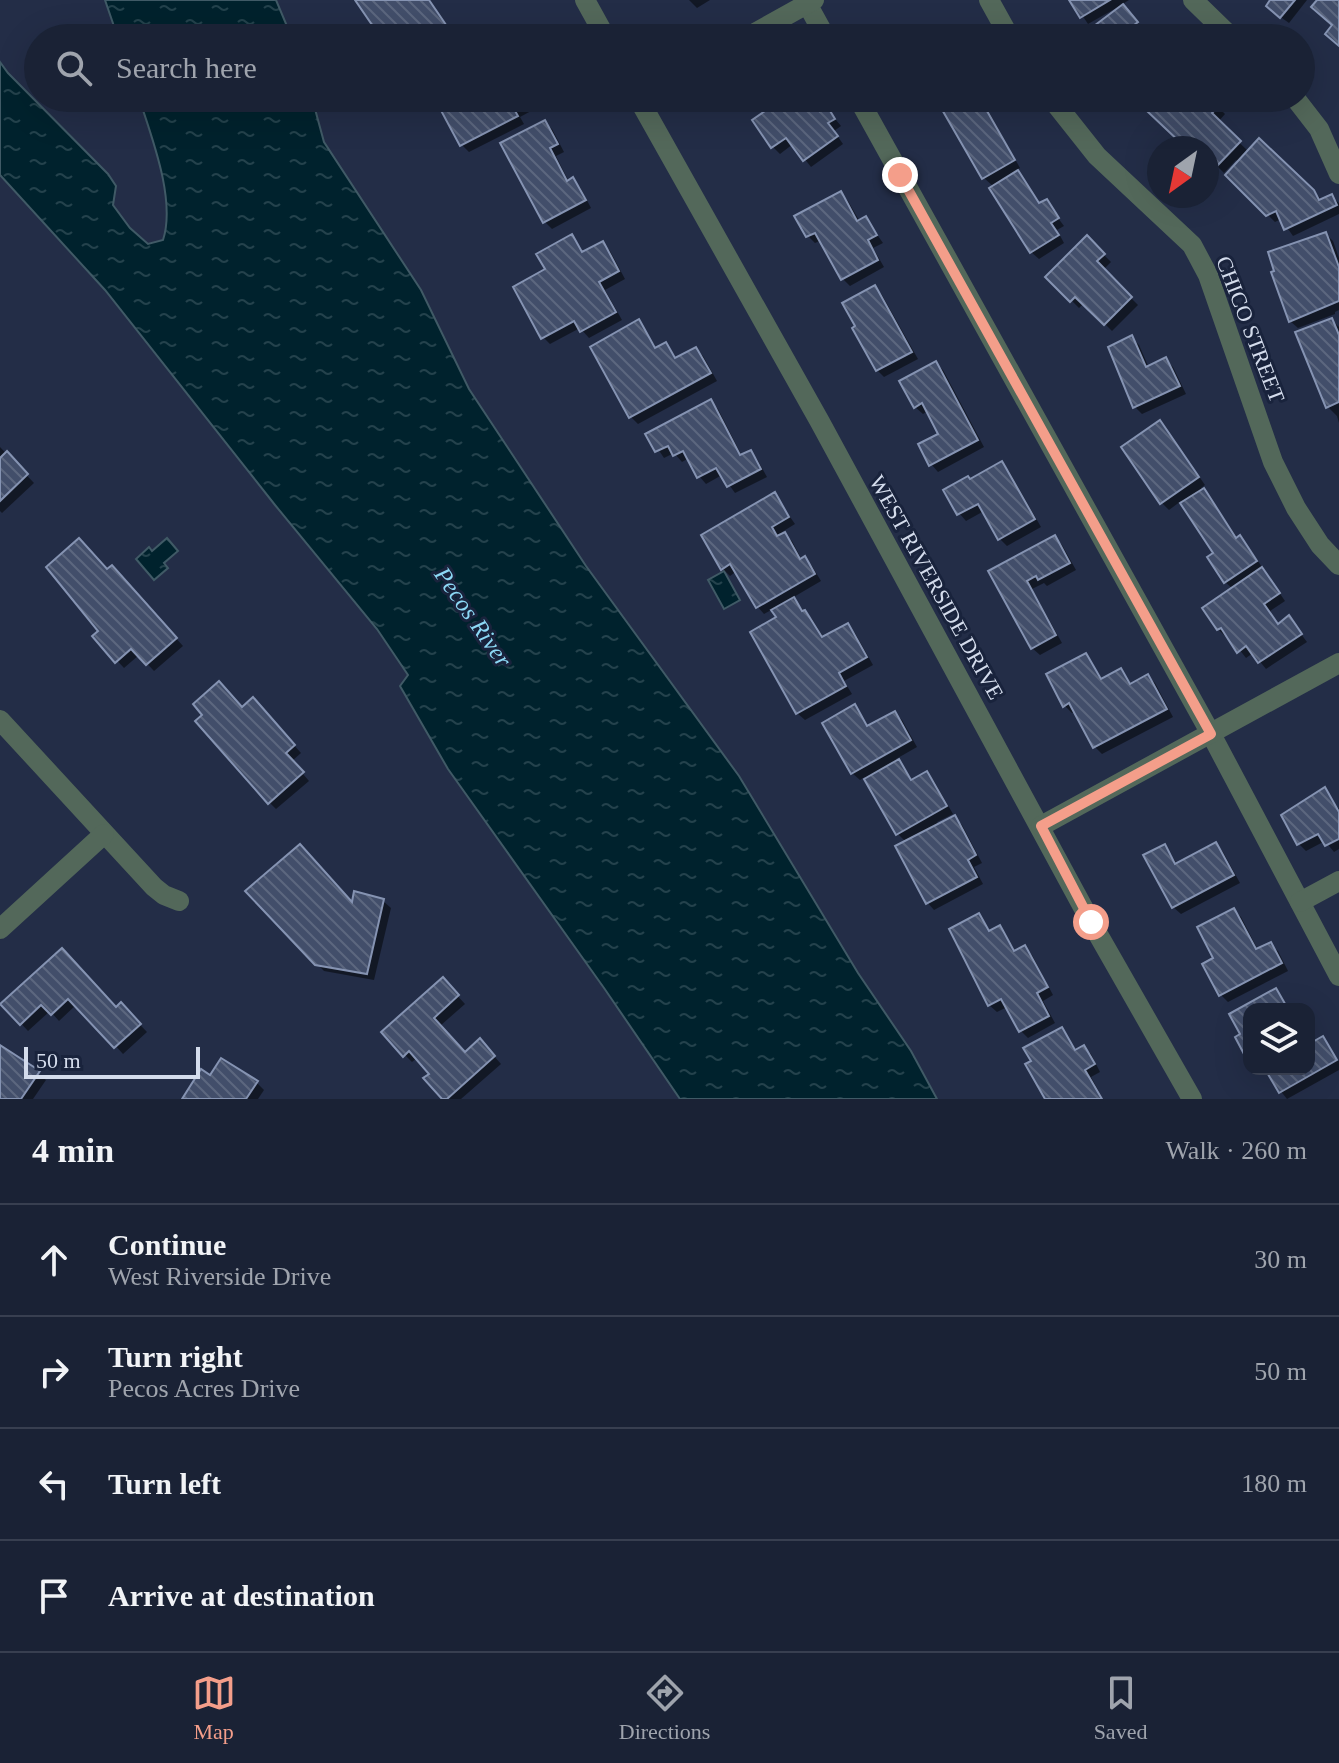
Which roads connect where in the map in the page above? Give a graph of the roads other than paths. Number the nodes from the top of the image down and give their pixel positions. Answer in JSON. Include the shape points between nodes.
{"nodes":[{"id":1,"x":585,"y":0,"type":"edge"},
{"id":2,"x":989,"y":0,"type":"edge"},
{"id":3,"x":1193,"y":0,"type":"edge"},
{"id":4,"x":809,"y":1,"type":"edge"},
{"id":5,"x":598,"y":24,"type":"edge"},
{"id":6,"x":770,"y":24,"type":"edge"},
{"id":7,"x":820,"y":24,"type":"edge"},
{"id":8,"x":1002,"y":24,"type":"edge"},
{"id":9,"x":1218,"y":24,"type":"edge"},
{"id":10,"x":647,"y":112,"type":"edge"},
{"id":11,"x":866,"y":112,"type":"edge"},
{"id":12,"x":1062,"y":112,"type":"edge"},
{"id":13,"x":1306,"y":112,"type":"edge"},
{"id":14,"x":1339,"y":174,"type":"edge"},
{"id":15,"x":1339,"y":565,"type":"edge"},
{"id":16,"x":1339,"y":663,"type":"edge"},
{"id":17,"x":0,"y":720,"type":"edge"},
{"id":18,"x":1211,"y":734,"type":"junction"},
{"id":19,"x":1041,"y":826,"type":"junction"},
{"id":20,"x":104,"y":834,"type":"junction"},
{"id":21,"x":1339,"y":881,"type":"edge"},
{"id":22,"x":179,"y":901,"type":"dead end"},
{"id":23,"x":1300,"y":902,"type":"junction"},
{"id":24,"x":0,"y":929,"type":"edge"},
{"id":25,"x":1339,"y":976,"type":"edge"},
{"id":26,"x":1192,"y":1099,"type":"edge"}],
"edges":[{"from":1,"to":5,"type":"street"},
{"from":2,"to":8,"type":"street"},
{"from":3,"to":9,"type":"street"},
{"from":4,"to":6,"type":"street"},
{"from":4,"to":7,"type":"street"},
{"from":10,"to":19,"type":"street","name":"WEST RIVERSIDE DRIVE"},
{"from":11,"to":18,"type":"street"},
{"from":12,"to":15,"type":"street","name":"CHICO STREET","via":[[1097,156],[1192,245],[1208,275],[1273,462],[1296,508]]},
{"from":13,"to":14,"type":"street"},
{"from":16,"to":18,"type":"street"},
{"from":17,"to":20,"type":"street"},
{"from":18,"to":19,"type":"street"},
{"from":18,"to":23,"type":"street"},
{"from":19,"to":26,"type":"street","name":"WEST RIVERSIDE DRIVE"},
{"from":20,"to":22,"type":"street","via":[[164,895]]},
{"from":20,"to":24,"type":"street"},
{"from":21,"to":23,"type":"street"},
{"from":23,"to":25,"type":"street"}]}
